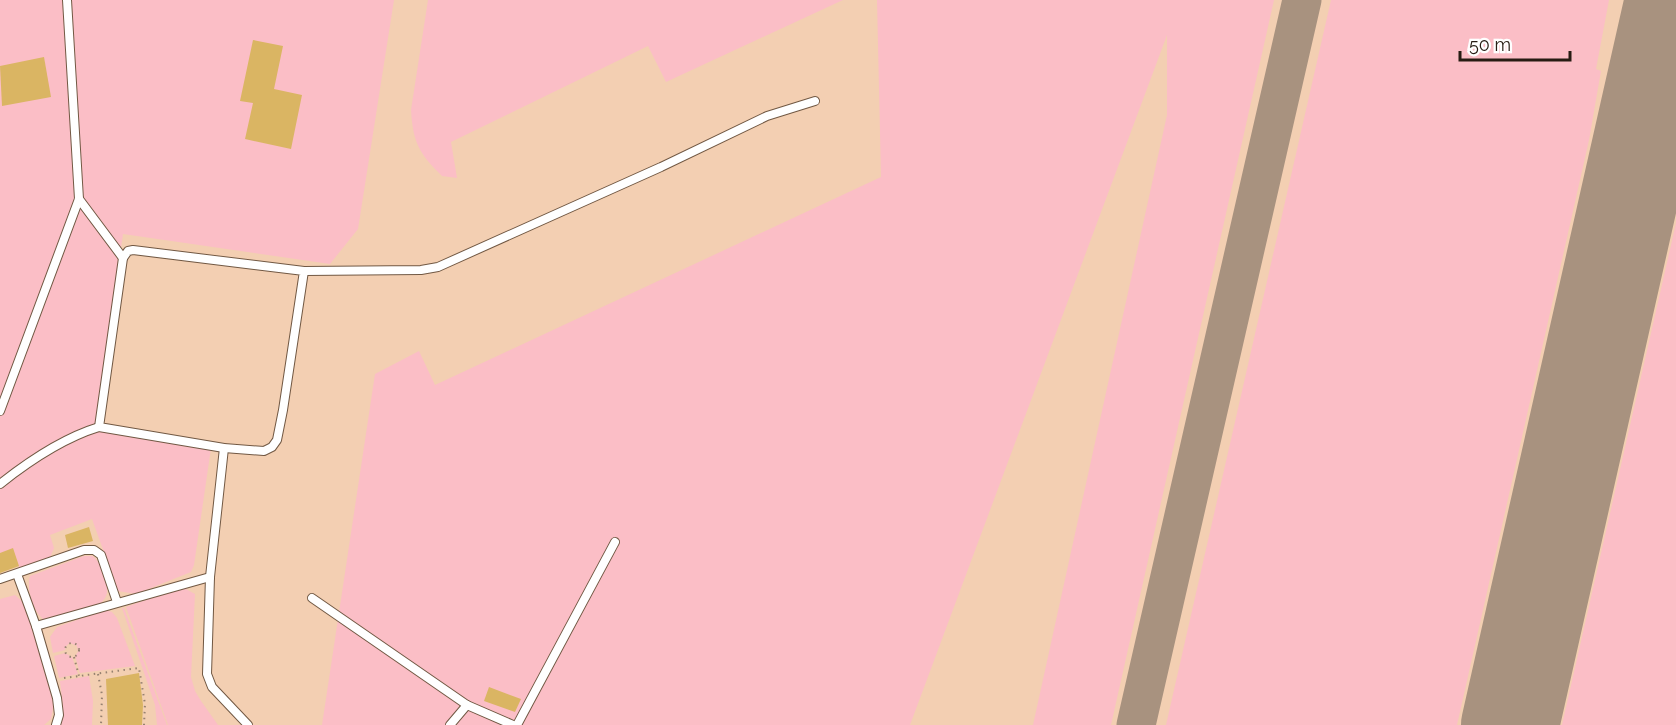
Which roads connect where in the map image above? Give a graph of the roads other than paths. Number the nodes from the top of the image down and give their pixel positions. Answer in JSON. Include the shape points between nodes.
{"nodes":[{"id":1,"x":67,"y":0,"type":"edge"},
{"id":2,"x":815,"y":101,"type":"dead end"},
{"id":3,"x":79,"y":199,"type":"junction"},
{"id":4,"x":123,"y":258,"type":"junction"},
{"id":5,"x":304,"y":271,"type":"junction"},
{"id":6,"x":0,"y":411,"type":"edge"},
{"id":7,"x":99,"y":427,"type":"junction"},
{"id":8,"x":224,"y":448,"type":"junction"},
{"id":9,"x":0,"y":484,"type":"edge"},
{"id":10,"x":615,"y":542,"type":"dead end"},
{"id":11,"x":17,"y":573,"type":"junction"},
{"id":12,"x":210,"y":577,"type":"junction"},
{"id":13,"x":0,"y":579,"type":"edge"},
{"id":14,"x":312,"y":598,"type":"dead end"},
{"id":15,"x":117,"y":602,"type":"junction"},
{"id":16,"x":36,"y":626,"type":"junction"},
{"id":17,"x":467,"y":705,"type":"junction"},
{"id":18,"x":56,"y":725,"type":"edge"},
{"id":19,"x":248,"y":725,"type":"edge"},
{"id":20,"x":450,"y":725,"type":"edge"},
{"id":21,"x":513,"y":725,"type":"edge"},
{"id":22,"x":517,"y":725,"type":"edge"}],
"edges":[{"from":1,"to":3,"type":"lane"},
{"from":2,"to":5,"type":"lane","via":[[767,116],[438,267]]},
{"from":3,"to":4,"type":"lane"},
{"from":3,"to":6,"type":"lane"},
{"from":4,"to":5,"type":"lane","via":[[133,250]]},
{"from":4,"to":7,"type":"lane"},
{"from":5,"to":8,"type":"lane","via":[[277,440],[264,451]]},
{"from":7,"to":8,"type":"lane"},
{"from":7,"to":9,"type":"lane","via":[[65,441]]},
{"from":8,"to":12,"type":"lane"},
{"from":10,"to":22,"type":"lane"},
{"from":11,"to":13,"type":"lane"},
{"from":11,"to":15,"type":"lane","via":[[94,550],[101,555]]},
{"from":11,"to":16,"type":"lane"},
{"from":12,"to":15,"type":"lane"},
{"from":12,"to":19,"type":"lane","via":[[207,674],[212,687]]},
{"from":14,"to":17,"type":"lane"},
{"from":15,"to":16,"type":"lane"},
{"from":16,"to":18,"type":"lane","via":[[59,706]]},
{"from":17,"to":20,"type":"lane"},
{"from":17,"to":21,"type":"lane"}]}
